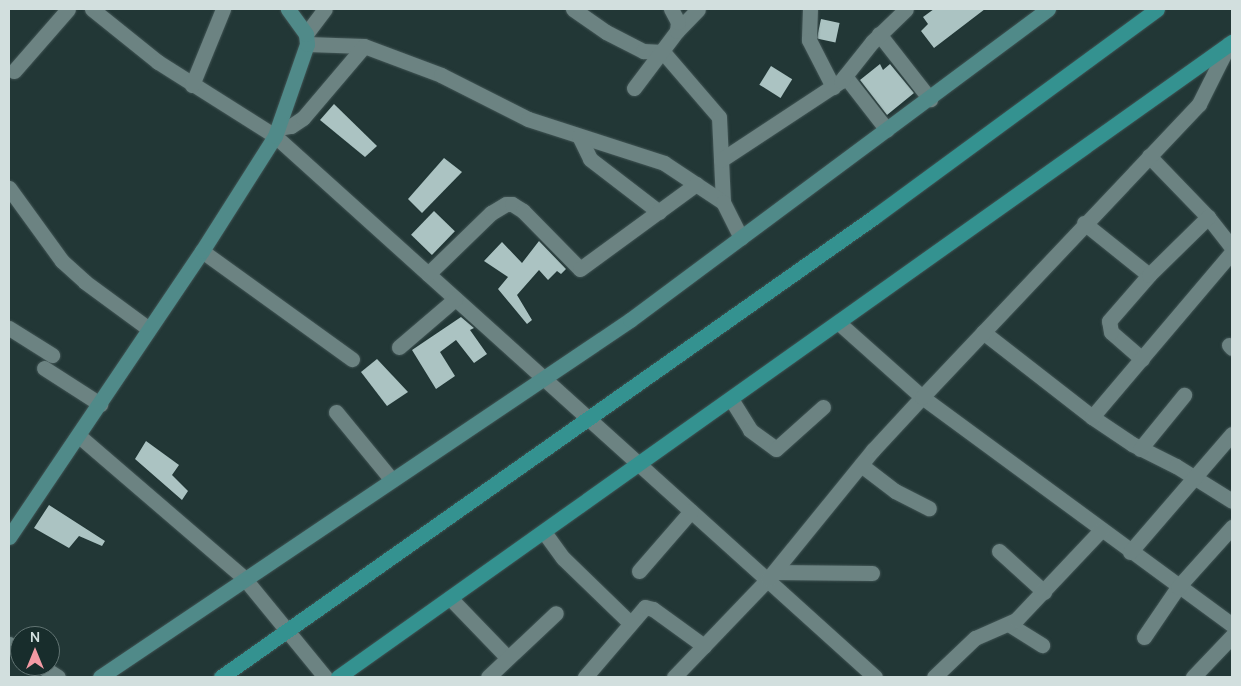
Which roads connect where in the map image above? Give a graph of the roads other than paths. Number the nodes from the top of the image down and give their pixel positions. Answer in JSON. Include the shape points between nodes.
{"nodes":[{"id":1,"x":68,"y":9,"type":"edge"},
{"id":2,"x":92,"y":9,"type":"edge"},
{"id":3,"x":223,"y":9,"type":"edge"},
{"id":4,"x":288,"y":9,"type":"edge"},
{"id":5,"x":325,"y":9,"type":"edge"},
{"id":6,"x":573,"y":9,"type":"edge"},
{"id":7,"x":671,"y":9,"type":"edge"},
{"id":8,"x":698,"y":9,"type":"edge"},
{"id":9,"x":810,"y":9,"type":"edge"},
{"id":10,"x":906,"y":9,"type":"edge"},
{"id":11,"x":1048,"y":9,"type":"edge"},
{"id":12,"x":1157,"y":9,"type":"edge"},
{"id":13,"x":677,"y":31,"type":"junction"},
{"id":14,"x":880,"y":34,"type":"junction"},
{"id":15,"x":307,"y":39,"type":"junction"},
{"id":16,"x":1230,"y":43,"type":"edge"},
{"id":17,"x":364,"y":46,"type":"junction"},
{"id":18,"x":663,"y":52,"type":"junction"},
{"id":19,"x":14,"y":71,"type":"dead end"},
{"id":20,"x":845,"y":76,"type":"junction"},
{"id":21,"x":192,"y":85,"type":"junction"},
{"id":22,"x":833,"y":87,"type":"junction"},
{"id":23,"x":634,"y":88,"type":"dead end"},
{"id":24,"x":930,"y":99,"type":"junction"},
{"id":25,"x":887,"y":130,"type":"junction"},
{"id":26,"x":277,"y":132,"type":"junction"},
{"id":27,"x":579,"y":136,"type":"junction"},
{"id":28,"x":1149,"y":156,"type":"junction"},
{"id":29,"x":721,"y":160,"type":"junction"},
{"id":30,"x":696,"y":184,"type":"junction"},
{"id":31,"x":9,"y":188,"type":"edge"},
{"id":32,"x":723,"y":202,"type":"junction"},
{"id":33,"x":659,"y":212,"type":"junction"},
{"id":34,"x":1208,"y":217,"type":"junction"},
{"id":35,"x":1084,"y":223,"type":"junction"},
{"id":36,"x":741,"y":238,"type":"junction"},
{"id":37,"x":1232,"y":248,"type":"edge"},
{"id":38,"x":202,"y":251,"type":"junction"},
{"id":39,"x":1232,"y":252,"type":"edge"},
{"id":40,"x":428,"y":274,"type":"junction"},
{"id":41,"x":1149,"y":275,"type":"junction"},
{"id":42,"x":455,"y":299,"type":"junction"},
{"id":43,"x":840,"y":324,"type":"junction"},
{"id":44,"x":9,"y":328,"type":"edge"},
{"id":45,"x":149,"y":330,"type":"junction"},
{"id":46,"x":983,"y":332,"type":"junction"},
{"id":47,"x":399,"y":347,"type":"dead end"},
{"id":48,"x":352,"y":359,"type":"dead end"},
{"id":49,"x":1142,"y":359,"type":"junction"},
{"id":50,"x":543,"y":378,"type":"junction"},
{"id":51,"x":1184,"y":395,"type":"dead end"},
{"id":52,"x":922,"y":397,"type":"junction"},
{"id":53,"x":731,"y":399,"type":"junction"},
{"id":54,"x":100,"y":404,"type":"junction"},
{"id":55,"x":823,"y":407,"type":"dead end"},
{"id":56,"x":336,"y":412,"type":"dead end"},
{"id":57,"x":1092,"y":417,"type":"junction"},
{"id":58,"x":588,"y":418,"type":"junction"},
{"id":59,"x":1232,"y":434,"type":"edge"},
{"id":60,"x":78,"y":436,"type":"junction"},
{"id":61,"x":1140,"y":448,"type":"junction"},
{"id":62,"x":638,"y":465,"type":"junction"},
{"id":63,"x":861,"y":465,"type":"junction"},
{"id":64,"x":391,"y":479,"type":"junction"},
{"id":65,"x":1194,"y":479,"type":"junction"},
{"id":66,"x":1232,"y":501,"type":"edge"},
{"id":67,"x":929,"y":508,"type":"dead end"},
{"id":68,"x":691,"y":511,"type":"junction"},
{"id":69,"x":1232,"y":527,"type":"edge"},
{"id":70,"x":1101,"y":530,"type":"junction"},
{"id":71,"x":544,"y":532,"type":"junction"},
{"id":72,"x":9,"y":537,"type":"edge"},
{"id":73,"x":999,"y":551,"type":"dead end"},
{"id":74,"x":1130,"y":552,"type":"junction"},
{"id":75,"x":639,"y":572,"type":"dead end"},
{"id":76,"x":872,"y":573,"type":"dead end"},
{"id":77,"x":771,"y":575,"type":"junction"},
{"id":78,"x":244,"y":578,"type":"junction"},
{"id":79,"x":1178,"y":588,"type":"junction"},
{"id":80,"x":1044,"y":592,"type":"junction"},
{"id":81,"x":450,"y":598,"type":"junction"},
{"id":82,"x":556,"y":613,"type":"dead end"},
{"id":83,"x":630,"y":623,"type":"junction"},
{"id":84,"x":1010,"y":625,"type":"junction"},
{"id":85,"x":1232,"y":625,"type":"edge"},
{"id":86,"x":288,"y":630,"type":"junction"},
{"id":87,"x":1232,"y":636,"type":"edge"},
{"id":88,"x":1144,"y":637,"type":"dead end"},
{"id":89,"x":1042,"y":645,"type":"dead end"},
{"id":90,"x":704,"y":646,"type":"junction"},
{"id":91,"x":508,"y":658,"type":"junction"},
{"id":92,"x":100,"y":677,"type":"edge"},
{"id":93,"x":221,"y":677,"type":"edge"},
{"id":94,"x":325,"y":677,"type":"edge"},
{"id":95,"x":338,"y":677,"type":"edge"},
{"id":96,"x":488,"y":677,"type":"edge"},
{"id":97,"x":585,"y":677,"type":"edge"},
{"id":98,"x":674,"y":677,"type":"edge"},
{"id":99,"x":876,"y":677,"type":"edge"},
{"id":100,"x":934,"y":677,"type":"edge"},
{"id":101,"x":1193,"y":677,"type":"edge"}],
"edges":[{"from":1,"to":19,"type":"street"},
{"from":2,"to":21,"type":"street"},
{"from":3,"to":21,"type":"street"},
{"from":4,"to":15,"type":"street"},
{"from":5,"to":15,"type":"street"},
{"from":6,"to":18,"type":"street","via":[[643,52]]},
{"from":7,"to":13,"type":"street","via":[[678,22]]},
{"from":8,"to":13,"type":"street"},
{"from":9,"to":22,"type":"street","via":[[809,40]]},
{"from":10,"to":14,"type":"street"},
{"from":11,"to":24,"type":"street"},
{"from":12,"to":58,"type":"main road","via":[[874,216]]},
{"from":13,"to":18,"type":"street"},
{"from":14,"to":20,"type":"street"},
{"from":14,"to":24,"type":"street"},
{"from":15,"to":17,"type":"street"},
{"from":15,"to":26,"type":"street"},
{"from":16,"to":28,"type":"street","via":[[1199,104]]},
{"from":16,"to":43,"type":"main road"},
{"from":17,"to":26,"type":"street","via":[[303,118]]},
{"from":17,"to":27,"type":"street","via":[[441,75],[528,119]]},
{"from":18,"to":23,"type":"street"},
{"from":18,"to":29,"type":"street","via":[[718,117]]},
{"from":20,"to":22,"type":"street"},
{"from":20,"to":25,"type":"street"},
{"from":21,"to":26,"type":"street"},
{"from":22,"to":29,"type":"street"},
{"from":24,"to":25,"type":"street"},
{"from":25,"to":36,"type":"street"},
{"from":26,"to":38,"type":"street"},
{"from":26,"to":40,"type":"street"},
{"from":27,"to":30,"type":"street","via":[[664,163]]},
{"from":27,"to":33,"type":"street","via":[[590,159]]},
{"from":28,"to":34,"type":"street"},
{"from":28,"to":35,"type":"street"},
{"from":29,"to":32,"type":"street"},
{"from":30,"to":32,"type":"street"},
{"from":30,"to":33,"type":"street"},
{"from":31,"to":45,"type":"street","via":[[67,266]]},
{"from":32,"to":36,"type":"street"},
{"from":33,"to":40,"type":"street","via":[[578,269],[524,211],[506,204],[491,213]]},
{"from":34,"to":37,"type":"street"},
{"from":34,"to":41,"type":"street"},
{"from":35,"to":41,"type":"street"},
{"from":35,"to":46,"type":"street"},
{"from":36,"to":50,"type":"street","via":[[630,320]]},
{"from":38,"to":45,"type":"street"},
{"from":38,"to":48,"type":"street"},
{"from":39,"to":49,"type":"street"},
{"from":40,"to":42,"type":"street"},
{"from":41,"to":49,"type":"street","via":[[1108,326]]},
{"from":42,"to":47,"type":"street"},
{"from":42,"to":50,"type":"street"},
{"from":43,"to":52,"type":"street"},
{"from":43,"to":53,"type":"main road"},
{"from":44,"to":54,"type":"street"},
{"from":45,"to":54,"type":"street"},
{"from":46,"to":52,"type":"street"},
{"from":46,"to":57,"type":"street"},
{"from":49,"to":57,"type":"street"},
{"from":50,"to":58,"type":"street"},
{"from":50,"to":64,"type":"street"},
{"from":51,"to":61,"type":"street"},
{"from":52,"to":63,"type":"street"},
{"from":52,"to":70,"type":"street"},
{"from":53,"to":55,"type":"street","via":[[750,430],[776,449]]},
{"from":53,"to":62,"type":"main road"},
{"from":54,"to":60,"type":"street"},
{"from":56,"to":64,"type":"street"},
{"from":57,"to":61,"type":"street"},
{"from":58,"to":62,"type":"street"},
{"from":58,"to":86,"type":"main road"},
{"from":59,"to":65,"type":"street"},
{"from":60,"to":72,"type":"street"},
{"from":60,"to":78,"type":"street"},
{"from":61,"to":65,"type":"street"},
{"from":62,"to":68,"type":"street"},
{"from":62,"to":71,"type":"main road"},
{"from":63,"to":67,"type":"street","via":[[895,491]]},
{"from":63,"to":77,"type":"street"},
{"from":64,"to":78,"type":"street"},
{"from":65,"to":66,"type":"street"},
{"from":65,"to":74,"type":"street"},
{"from":68,"to":75,"type":"street"},
{"from":68,"to":77,"type":"street"},
{"from":69,"to":79,"type":"street"},
{"from":70,"to":74,"type":"street"},
{"from":70,"to":80,"type":"street"},
{"from":71,"to":81,"type":"main road"},
{"from":71,"to":83,"type":"street","via":[[563,558]]},
{"from":73,"to":80,"type":"street"},
{"from":74,"to":79,"type":"street"},
{"from":76,"to":77,"type":"street"},
{"from":77,"to":90,"type":"street"},
{"from":77,"to":99,"type":"street"},
{"from":78,"to":86,"type":"street"},
{"from":78,"to":92,"type":"street"},
{"from":79,"to":85,"type":"street"},
{"from":79,"to":88,"type":"street"},
{"from":80,"to":84,"type":"street"},
{"from":81,"to":91,"type":"street"},
{"from":81,"to":95,"type":"main road"},
{"from":82,"to":91,"type":"street"},
{"from":83,"to":90,"type":"street","via":[[648,606]]},
{"from":83,"to":97,"type":"street"},
{"from":84,"to":89,"type":"street"},
{"from":84,"to":100,"type":"street","via":[[976,638]]},
{"from":86,"to":93,"type":"main road"},
{"from":86,"to":94,"type":"street"},
{"from":87,"to":101,"type":"street"},
{"from":90,"to":98,"type":"street"},
{"from":91,"to":96,"type":"street"}]}
